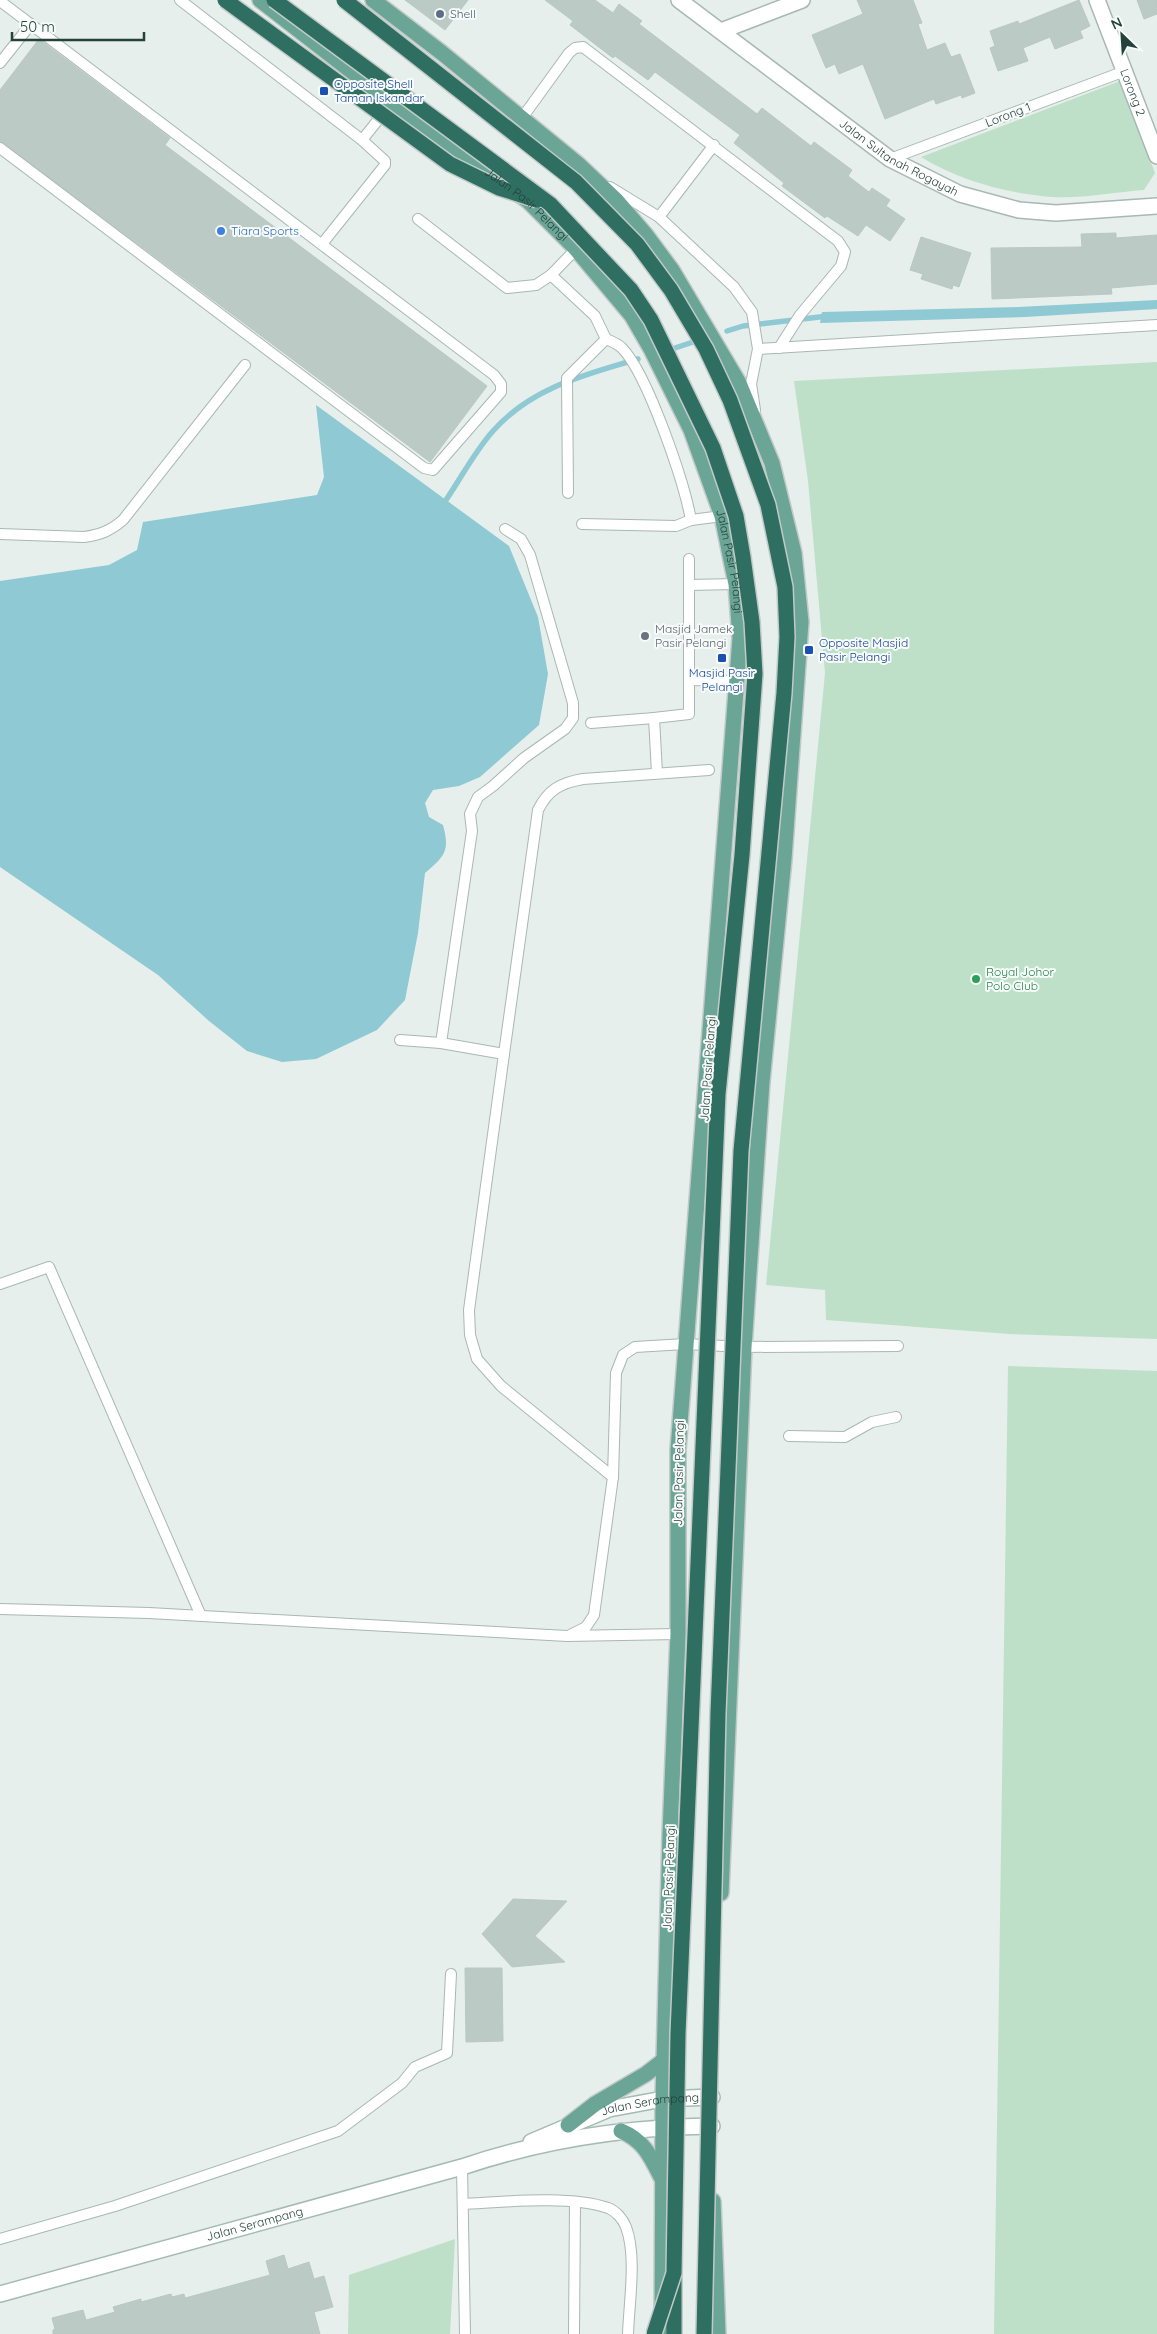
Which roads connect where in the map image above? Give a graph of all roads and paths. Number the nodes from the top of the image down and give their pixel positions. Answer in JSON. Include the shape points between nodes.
{"nodes":[{"id":1,"x":0,"y":0,"type":"edge"},
{"id":2,"x":180,"y":0,"type":"edge"},
{"id":3,"x":226,"y":0,"type":"edge"},
{"id":4,"x":260,"y":0,"type":"edge"},
{"id":5,"x":274,"y":0,"type":"edge"},
{"id":6,"x":344,"y":0,"type":"edge"},
{"id":7,"x":373,"y":0,"type":"edge"},
{"id":8,"x":679,"y":0,"type":"edge"},
{"id":9,"x":802,"y":0,"type":"edge"},
{"id":10,"x":1097,"y":0,"type":"edge"},
{"id":11,"x":31,"y":24,"type":"junction"},
{"id":12,"x":721,"y":31,"type":"junction"},
{"id":13,"x":0,"y":63,"type":"edge"},
{"id":14,"x":1125,"y":71,"type":"junction"},
{"id":15,"x":392,"y":102,"type":"junction"},
{"id":16,"x":522,"y":118,"type":"junction"},
{"id":17,"x":362,"y":140,"type":"junction"},
{"id":18,"x":714,"y":145,"type":"junction"},
{"id":19,"x":0,"y":148,"type":"edge"},
{"id":20,"x":1157,"y":156,"type":"edge"},
{"id":21,"x":890,"y":159,"type":"junction"},
{"id":22,"x":578,"y":164,"type":"junction"},
{"id":23,"x":550,"y":204,"type":"junction"},
{"id":24,"x":1157,"y":206,"type":"edge"},
{"id":25,"x":659,"y":217,"type":"junction"},
{"id":26,"x":418,"y":219,"type":"dead end"},
{"id":27,"x":322,"y":244,"type":"junction"},
{"id":28,"x":576,"y":249,"type":"junction"},
{"id":29,"x":552,"y":275,"type":"junction"},
{"id":30,"x":1157,"y":325,"type":"edge"},
{"id":31,"x":606,"y":339,"type":"junction"},
{"id":32,"x":779,"y":348,"type":"junction"},
{"id":33,"x":758,"y":349,"type":"junction"},
{"id":34,"x":245,"y":365,"type":"dead end"},
{"id":35,"x":757,"y":423,"type":"junction"},
{"id":36,"x":568,"y":493,"type":"dead end"},
{"id":37,"x":722,"y":516,"type":"junction"},
{"id":38,"x":691,"y":520,"type":"junction"},
{"id":39,"x":582,"y":524,"type":"dead end"},
{"id":40,"x":505,"y":528,"type":"dead end"},
{"id":41,"x":0,"y":534,"type":"edge"},
{"id":42,"x":690,"y":559,"type":"dead end"},
{"id":43,"x":736,"y":584,"type":"junction"},
{"id":44,"x":689,"y":585,"type":"junction"},
{"id":45,"x":689,"y":680,"type":"junction"},
{"id":46,"x":736,"y":682,"type":"junction"},
{"id":47,"x":654,"y":718,"type":"junction"},
{"id":48,"x":591,"y":723,"type":"dead end"},
{"id":49,"x":709,"y":770,"type":"dead end"},
{"id":50,"x":657,"y":773,"type":"junction"},
{"id":51,"x":400,"y":1040,"type":"dead end"},
{"id":52,"x":440,"y":1043,"type":"junction"},
{"id":53,"x":504,"y":1054,"type":"junction"},
{"id":54,"x":0,"y":1284,"type":"edge"},
{"id":55,"x":685,"y":1344,"type":"junction"},
{"id":56,"x":898,"y":1346,"type":"dead end"},
{"id":57,"x":744,"y":1347,"type":"junction"},
{"id":58,"x":896,"y":1417,"type":"dead end"},
{"id":59,"x":790,"y":1436,"type":"dead end"},
{"id":60,"x":612,"y":1477,"type":"junction"},
{"id":61,"x":0,"y":1609,"type":"edge"},
{"id":62,"x":201,"y":1616,"type":"junction"},
{"id":63,"x":678,"y":1634,"type":"junction"},
{"id":64,"x":567,"y":1636,"type":"junction"},
{"id":65,"x":451,"y":1974,"type":"dead end"},
{"id":66,"x":664,"y":2060,"type":"junction"},
{"id":67,"x":712,"y":2097,"type":"junction"},
{"id":68,"x":663,"y":2099,"type":"junction"},
{"id":69,"x":568,"y":2125,"type":"junction"},
{"id":70,"x":664,"y":2126,"type":"junction"},
{"id":71,"x":712,"y":2126,"type":"junction"},
{"id":72,"x":621,"y":2130,"type":"junction"},
{"id":73,"x":508,"y":2152,"type":"junction"},
{"id":74,"x":462,"y":2168,"type":"junction"},
{"id":75,"x":662,"y":2180,"type":"junction"},
{"id":76,"x":575,"y":2203,"type":"junction"},
{"id":77,"x":463,"y":2204,"type":"junction"},
{"id":78,"x":0,"y":2239,"type":"edge"},
{"id":79,"x":674,"y":2273,"type":"junction"},
{"id":80,"x":0,"y":2294,"type":"edge"},
{"id":81,"x":465,"y":2334,"type":"edge"},
{"id":82,"x":574,"y":2334,"type":"edge"},
{"id":83,"x":628,"y":2334,"type":"edge"},
{"id":84,"x":654,"y":2334,"type":"edge"},
{"id":85,"x":662,"y":2334,"type":"edge"},
{"id":86,"x":674,"y":2334,"type":"edge"},
{"id":87,"x":704,"y":2334,"type":"edge"},
{"id":88,"x":718,"y":2334,"type":"edge"}],
"edges":[{"from":1,"to":11,"type":"lane"},
{"from":2,"to":17,"type":"lane"},
{"from":3,"to":23,"type":"highway","bridge":true,"via":[[450,164],[499,188]]},
{"from":4,"to":15,"type":"main road","name":"Jalan Pasir Pelangi"},
{"from":5,"to":23,"type":"highway","bridge":true},
{"from":6,"to":87,"type":"highway","bridge":true,"via":[[576,182],[637,244],[671,290],[706,349],[730,400],[768,505],[784,587],[787,637],[784,693],[741,1151],[718,1713]]},
{"from":7,"to":16,"type":"main road"},
{"from":8,"to":12,"type":"main road","name":"Jalan Sultanah Rogayah"},
{"from":9,"to":12,"type":"main road"},
{"from":10,"to":14,"type":"main road","name":"Lorong 2"},
{"from":11,"to":13,"type":"lane"},
{"from":11,"to":27,"type":"lane"},
{"from":12,"to":21,"type":"main road","name":"Jalan Sultanah Rogayah"},
{"from":14,"to":20,"type":"main road","name":"Lorong 2"},
{"from":14,"to":21,"type":"lane","name":"Lorong 1"},
{"from":15,"to":17,"type":"lane"},
{"from":15,"to":28,"type":"main road","name":"Jalan Pasir Pelangi","via":[[514,189]]},
{"from":16,"to":18,"type":"lane","via":[[569,53],[583,47]]},
{"from":16,"to":22,"type":"main road"},
{"from":17,"to":27,"type":"lane","via":[[382,157],[384,165]]},
{"from":18,"to":25,"type":"lane"},
{"from":18,"to":32,"type":"lane","via":[[838,241],[845,252],[841,266],[800,315]]},
{"from":19,"to":27,"type":"lane","via":[[424,468],[433,470],[501,392],[501,384],[494,375]]},
{"from":21,"to":24,"type":"main road","name":"Jalan Sultanah Rogayah","via":[[960,194],[1019,210],[1056,214]]},
{"from":22,"to":25,"type":"lane"},
{"from":22,"to":35,"type":"main road","via":[[616,200],[672,270],[738,383]]},
{"from":23,"to":79,"type":"highway","bridge":true,"via":[[631,290],[652,320],[690,397],[713,448],[736,516],[752,622],[755,674],[743,846],[718,1094],[678,2034]]},
{"from":25,"to":33,"type":"lane","via":[[734,287],[752,312]]},
{"from":26,"to":29,"type":"lane","via":[[507,288],[536,285]]},
{"from":28,"to":29,"type":"lane"},
{"from":28,"to":37,"type":"main road","name":"Jalan Pasir Pelangi","via":[[632,316],[651,349],[690,430]]},
{"from":29,"to":31,"type":"lane","via":[[595,316]]},
{"from":30,"to":32,"type":"lane"},
{"from":31,"to":36,"type":"lane","via":[[567,378]]},
{"from":31,"to":38,"type":"lane","via":[[622,348],[638,372],[686,492]]},
{"from":32,"to":33,"type":"lane"},
{"from":33,"to":35,"type":"lane","via":[[751,384]]},
{"from":34,"to":41,"type":"lane","via":[[123,520],[112,529],[97,536],[84,537]]},
{"from":35,"to":57,"type":"main road","via":[[784,508],[794,553],[802,622],[784,859],[762,1082]]},
{"from":37,"to":38,"type":"lane"},
{"from":37,"to":43,"type":"main road","name":"Jalan Pasir Pelangi"},
{"from":38,"to":39,"type":"lane","via":[[676,526]]},
{"from":40,"to":52,"type":"lane","via":[[521,539],[530,555],[573,703],[573,718],[565,729],[524,758],[478,798],[470,814],[472,831]]},
{"from":42,"to":44,"type":"lane"},
{"from":43,"to":44,"type":"lane"},
{"from":43,"to":46,"type":"main road","name":"Jalan Pasir Pelangi","via":[[740,638]]},
{"from":44,"to":45,"type":"lane"},
{"from":45,"to":46,"type":"lane"},
{"from":45,"to":47,"type":"lane","via":[[689,714]]},
{"from":46,"to":55,"type":"main road","name":"Jalan Pasir Pelangi"},
{"from":47,"to":48,"type":"lane"},
{"from":47,"to":50,"type":"lane"},
{"from":49,"to":50,"type":"lane"},
{"from":50,"to":53,"type":"lane","via":[[567,782],[545,796],[538,810]]},
{"from":51,"to":52,"type":"lane"},
{"from":52,"to":53,"type":"lane"},
{"from":53,"to":60,"type":"lane","via":[[469,1310],[470,1335],[478,1359],[501,1386]]},
{"from":54,"to":62,"type":"lane","via":[[49,1267]]},
{"from":55,"to":57,"type":"lane"},
{"from":55,"to":60,"type":"lane","via":[[636,1347],[623,1354],[616,1373]]},
{"from":55,"to":63,"type":"main road","name":"Jalan Pasir Pelangi","via":[[678,1450]]},
{"from":56,"to":57,"type":"lane"},
{"from":57,"to":67,"type":"main road"},
{"from":58,"to":59,"type":"lane","via":[[872,1422],[845,1437]]},
{"from":60,"to":64,"type":"lane","via":[[594,1615],[586,1627]]},
{"from":61,"to":62,"type":"lane"},
{"from":62,"to":64,"type":"lane"},
{"from":63,"to":64,"type":"lane"},
{"from":63,"to":66,"type":"main road","name":"Jalan Pasir Pelangi"},
{"from":65,"to":78,"type":"lane","via":[[447,2053],[415,2067],[402,2083],[338,2131],[115,2206]]},
{"from":66,"to":68,"type":"main road","name":"Jalan Pasir Pelangi"},
{"from":66,"to":69,"type":"main road"},
{"from":67,"to":68,"type":"main road","name":"Jalan Serampang"},
{"from":67,"to":71,"type":"main road"},
{"from":68,"to":69,"type":"main road","name":"Jalan Serampang","via":[[609,2109]]},
{"from":68,"to":70,"type":"main road","name":"Jalan Pasir Pelangi"},
{"from":69,"to":73,"type":"main road","name":"Jalan Serampang"},
{"from":70,"to":71,"type":"main road","name":"Jalan Serampang"},
{"from":70,"to":72,"type":"main road","name":"Jalan Serampang"},
{"from":70,"to":75,"type":"main road","name":"Jalan Pasir Pelangi"},
{"from":71,"to":88,"type":"main road"},
{"from":72,"to":73,"type":"main road","name":"Jalan Serampang"},
{"from":72,"to":75,"type":"main road","via":[[644,2145]]},
{"from":73,"to":74,"type":"main road","name":"Jalan Serampang"},
{"from":74,"to":77,"type":"lane"},
{"from":74,"to":80,"type":"main road","name":"Jalan Serampang"},
{"from":75,"to":85,"type":"main road","name":"Jalan Pasir Pelangi"},
{"from":76,"to":77,"type":"lane"},
{"from":76,"to":82,"type":"lane"},
{"from":76,"to":83,"type":"lane","via":[[610,2209],[626,2227],[631,2250]]},
{"from":77,"to":81,"type":"lane"},
{"from":79,"to":84,"type":"highway","bridge":true},
{"from":79,"to":86,"type":"highway"}]}
